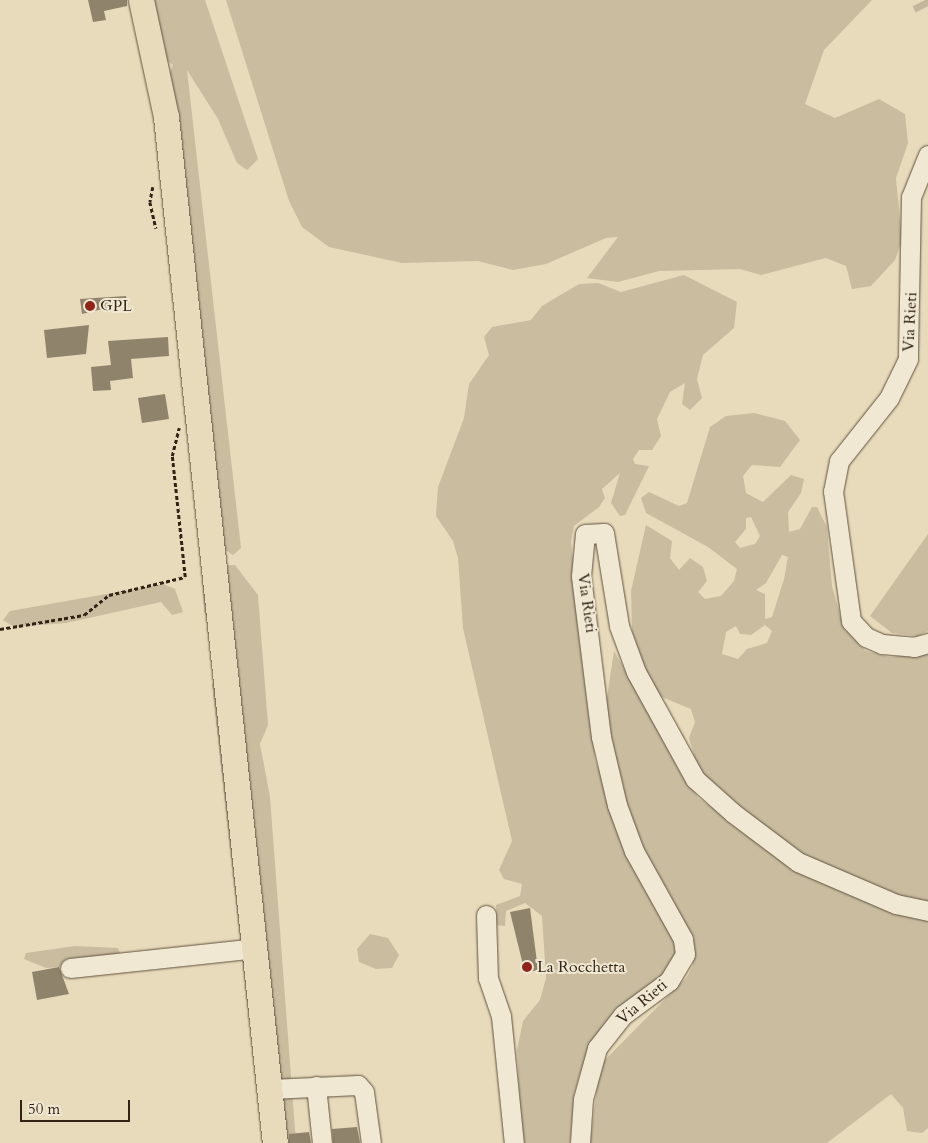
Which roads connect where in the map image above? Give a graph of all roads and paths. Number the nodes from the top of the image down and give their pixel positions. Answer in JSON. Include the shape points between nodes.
{"nodes":[{"id":1,"x":141,"y":0,"type":"edge"},
{"id":2,"x":928,"y":155,"type":"edge"},
{"id":3,"x":180,"y":426,"type":"dead end"},
{"id":4,"x":0,"y":629,"type":"edge"},
{"id":5,"x":928,"y":642,"type":"edge"},
{"id":6,"x":928,"y":911,"type":"edge"},
{"id":7,"x":486,"y":915,"type":"dead end"},
{"id":8,"x":257,"y":948,"type":"junction"},
{"id":9,"x":70,"y":968,"type":"dead end"},
{"id":10,"x":316,"y":1086,"type":"junction"},
{"id":11,"x":270,"y":1089,"type":"junction"},
{"id":12,"x":275,"y":1143,"type":"edge"},
{"id":13,"x":322,"y":1143,"type":"edge"},
{"id":14,"x":371,"y":1143,"type":"edge"},
{"id":15,"x":514,"y":1143,"type":"edge"},
{"id":16,"x":580,"y":1143,"type":"edge"}],
"edges":[{"from":1,"to":8,"type":"main road","via":[[166,117]]},
{"from":2,"to":5,"type":"street","name":"Via Rieti","via":[[911,197],[908,359],[889,398],[839,461],[833,491],[850,621],[866,637],[882,644],[914,647]]},
{"from":3,"to":4,"type":"path","via":[[172,456],[185,577],[109,595],[84,614]]},
{"from":6,"to":16,"type":"street","name":"Via Rieti","via":[[896,904],[798,862],[733,813],[695,779],[636,672],[618,626],[604,532],[591,530],[583,542],[581,576],[602,737],[634,851],[683,939],[684,954],[669,981],[624,1015],[597,1048],[583,1099]]},
{"from":7,"to":15,"type":"street","via":[[488,978],[501,1016]]},
{"from":8,"to":9,"type":"street"},
{"from":8,"to":11,"type":"main road"},
{"from":10,"to":11,"type":"street"},
{"from":10,"to":13,"type":"street"},
{"from":10,"to":14,"type":"street","via":[[358,1085],[364,1092]]},
{"from":11,"to":12,"type":"main road"}]}
